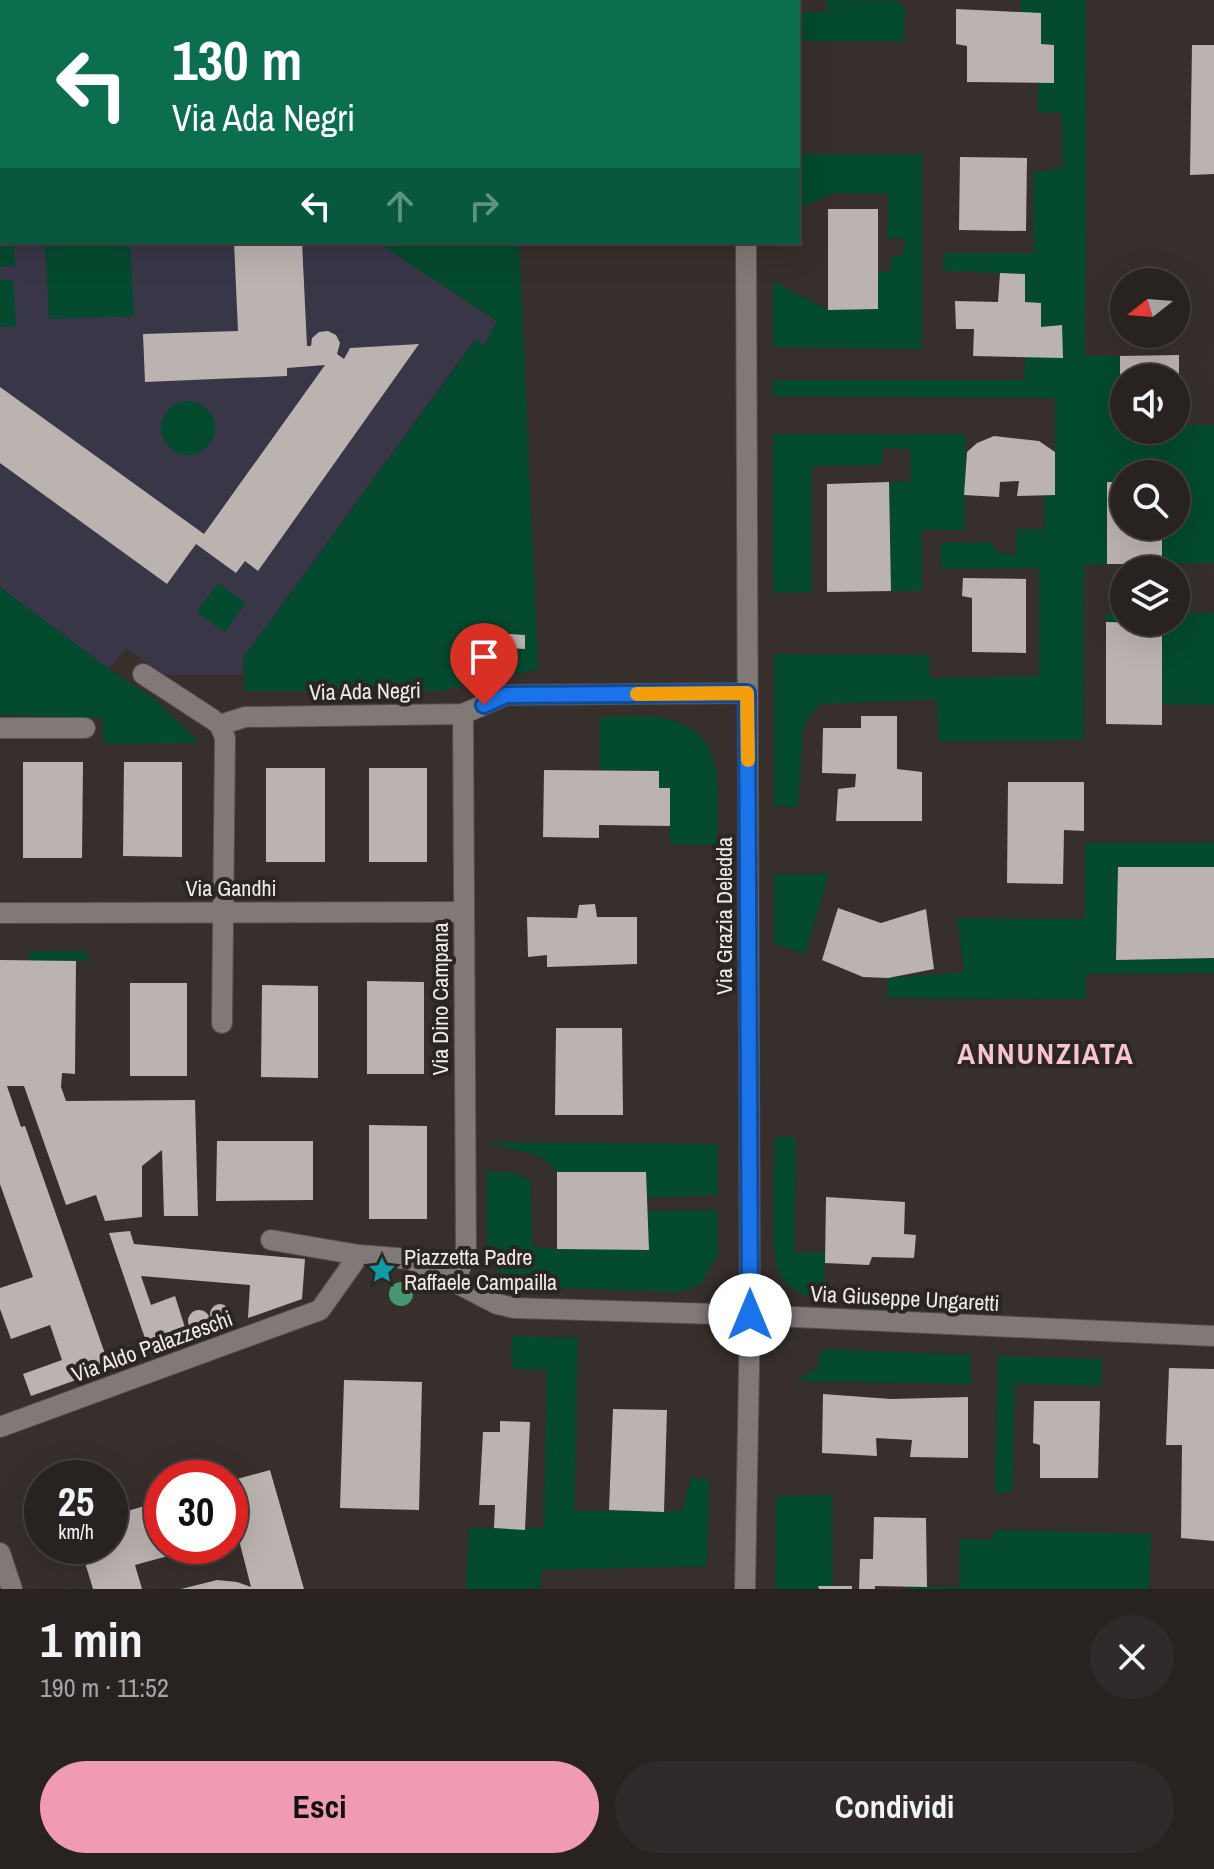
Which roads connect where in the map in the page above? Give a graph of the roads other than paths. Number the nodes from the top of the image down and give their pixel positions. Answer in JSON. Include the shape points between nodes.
{"nodes":[{"id":1,"x":746,"y":244,"type":"edge"},
{"id":2,"x":143,"y":674,"type":"dead end"},
{"id":3,"x":747,"y":693,"type":"junction"},
{"id":4,"x":463,"y":714,"type":"junction"},
{"id":5,"x":220,"y":725,"type":"junction"},
{"id":6,"x":0,"y":728,"type":"edge"},
{"id":7,"x":85,"y":728,"type":"dead end"},
{"id":8,"x":223,"y":911,"type":"junction"},
{"id":9,"x":463,"y":912,"type":"junction"},
{"id":10,"x":0,"y":913,"type":"edge"},
{"id":11,"x":222,"y":1023,"type":"dead end"},
{"id":12,"x":271,"y":1240,"type":"dead end"},
{"id":13,"x":359,"y":1255,"type":"junction"},
{"id":14,"x":456,"y":1281,"type":"junction"},
{"id":15,"x":750,"y":1315,"type":"junction"},
{"id":16,"x":1214,"y":1336,"type":"edge"},
{"id":17,"x":0,"y":1427,"type":"edge"},
{"id":18,"x":0,"y":1553,"type":"edge"},
{"id":19,"x":12,"y":1589,"type":"edge"},
{"id":20,"x":745,"y":1589,"type":"edge"}],
"edges":[{"from":1,"to":3,"type":"street","name":"Via Grazia Deledda"},
{"from":2,"to":5,"type":"street"},
{"from":3,"to":4,"type":"street","name":"Via Ada Negri","via":[[506,695]]},
{"from":3,"to":15,"type":"street","name":"Via Grazia Deledda"},
{"from":4,"to":5,"type":"street","name":"Via Ada Negri","via":[[245,717]]},
{"from":4,"to":9,"type":"street","name":"Via Dino Campana"},
{"from":5,"to":8,"type":"street","via":[[225,738]]},
{"from":6,"to":7,"type":"street"},
{"from":8,"to":9,"type":"street","name":"Via Gandhi"},
{"from":8,"to":10,"type":"street","name":"Via Gandhi"},
{"from":8,"to":11,"type":"street"},
{"from":9,"to":14,"type":"street","name":"Via Dino Campana","via":[[466,1249]]},
{"from":12,"to":13,"type":"street","name":"Via Giuseppe Ungaretti"},
{"from":13,"to":14,"type":"street","name":"Via Giuseppe Ungaretti","via":[[410,1259]]},
{"from":13,"to":17,"type":"street","name":"Via Aldo Palazzeschi","via":[[320,1310]]},
{"from":14,"to":15,"type":"street","name":"Via Giuseppe Ungaretti","via":[[514,1308]]},
{"from":15,"to":16,"type":"street","name":"Via Giuseppe Ungaretti"},
{"from":15,"to":20,"type":"street","name":"Via Grazia Deledda"},
{"from":18,"to":19,"type":"street"}]}
